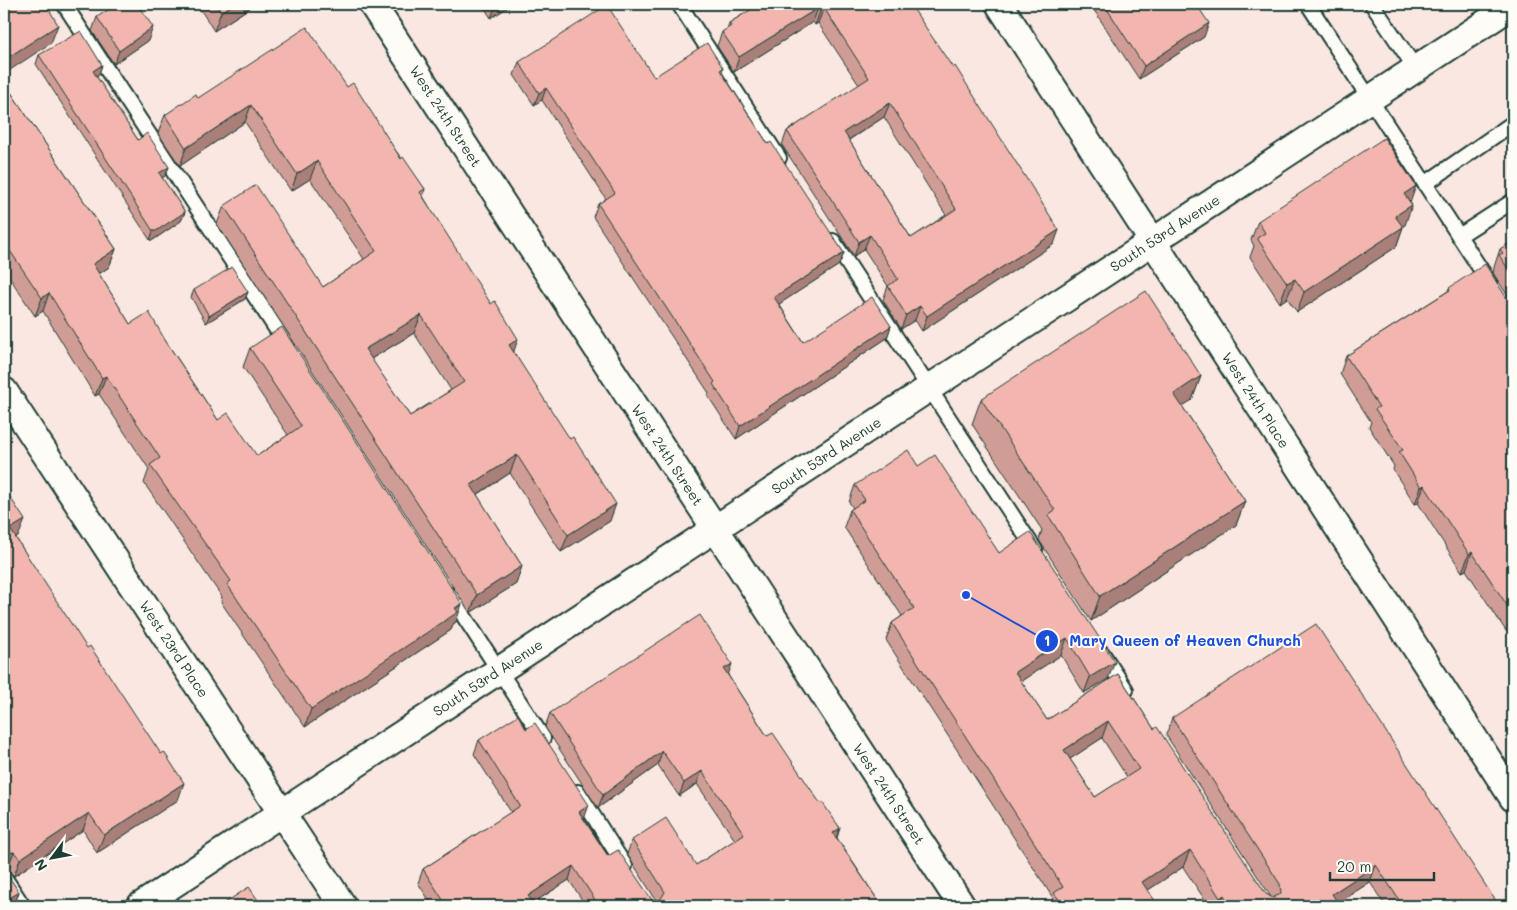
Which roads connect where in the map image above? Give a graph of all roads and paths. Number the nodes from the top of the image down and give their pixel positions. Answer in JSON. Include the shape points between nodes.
{"nodes":[{"id":1,"x":64,"y":4,"type":"edge"},
{"id":2,"x":372,"y":4,"type":"edge"},
{"id":3,"x":679,"y":4,"type":"edge"},
{"id":4,"x":999,"y":4,"type":"edge"},
{"id":5,"x":1308,"y":4,"type":"edge"},
{"id":6,"x":1372,"y":4,"type":"edge"},
{"id":7,"x":1499,"y":9,"type":"edge"},
{"id":8,"x":1416,"y":70,"type":"junction"},
{"id":9,"x":1370,"y":99,"type":"junction"},
{"id":10,"x":1513,"y":123,"type":"edge"},
{"id":11,"x":786,"y":169,"type":"edge"},
{"id":12,"x":1425,"y":184,"type":"junction"},
{"id":13,"x":1513,"y":201,"type":"edge"},
{"id":14,"x":824,"y":226,"type":"edge"},
{"id":15,"x":1458,"y":236,"type":"junction"},
{"id":16,"x":1153,"y":242,"type":"junction"},
{"id":17,"x":1498,"y":297,"type":"edge"},
{"id":18,"x":294,"y":355,"type":"edge"},
{"id":19,"x":929,"y":388,"type":"junction"},
{"id":20,"x":4,"y":391,"type":"edge"},
{"id":21,"x":715,"y":529,"type":"junction"},
{"id":22,"x":1042,"y":560,"type":"edge"},
{"id":23,"x":441,"y":582,"type":"edge"},
{"id":24,"x":1095,"y":642,"type":"edge"},
{"id":25,"x":499,"y":671,"type":"junction"},
{"id":26,"x":1133,"y":700,"type":"edge"},
{"id":27,"x":551,"y":751,"type":"edge"},
{"id":28,"x":572,"y":783,"type":"edge"},
{"id":29,"x":1513,"y":798,"type":"edge"},
{"id":30,"x":282,"y":813,"type":"junction"},
{"id":31,"x":4,"y":877,"type":"edge"},
{"id":32,"x":635,"y":882,"type":"edge"},
{"id":33,"x":23,"y":906,"type":"edge"},
{"id":34,"x":140,"y":906,"type":"edge"},
{"id":35,"x":343,"y":906,"type":"edge"},
{"id":36,"x":962,"y":906,"type":"edge"}],
"edges":[{"from":1,"to":18,"type":"lane"},
{"from":2,"to":21,"type":"street","name":"West 24th Street"},
{"from":3,"to":11,"type":"lane"},
{"from":4,"to":16,"type":"street","name":"West 24th Place"},
{"from":5,"to":9,"type":"lane"},
{"from":6,"to":8,"type":"lane"},
{"from":7,"to":8,"type":"street","name":"South 53rd Avenue"},
{"from":8,"to":9,"type":"street","name":"South 53rd Avenue"},
{"from":9,"to":12,"type":"lane"},
{"from":9,"to":16,"type":"street","name":"South 53rd Avenue"},
{"from":10,"to":12,"type":"lane"},
{"from":12,"to":15,"type":"lane"},
{"from":13,"to":15,"type":"lane"},
{"from":14,"to":19,"type":"lane"},
{"from":15,"to":17,"type":"lane"},
{"from":16,"to":19,"type":"street","name":"South 53rd Avenue"},
{"from":16,"to":29,"type":"street","name":"West 24th Place"},
{"from":19,"to":21,"type":"street","name":"South 53rd Avenue"},
{"from":19,"to":22,"type":"lane"},
{"from":20,"to":30,"type":"street","name":"West 23rd Place"},
{"from":21,"to":25,"type":"street","name":"South 53rd Avenue"},
{"from":21,"to":36,"type":"street","name":"West 24th Street"},
{"from":23,"to":25,"type":"lane"},
{"from":24,"to":26,"type":"lane"},
{"from":25,"to":27,"type":"lane"},
{"from":25,"to":30,"type":"street","name":"South 53rd Avenue"},
{"from":28,"to":32,"type":"lane"},
{"from":30,"to":34,"type":"street","name":"South 53rd Avenue"},
{"from":30,"to":35,"type":"street","name":"West 23rd Place"},
{"from":31,"to":33,"type":"lane"}]}
